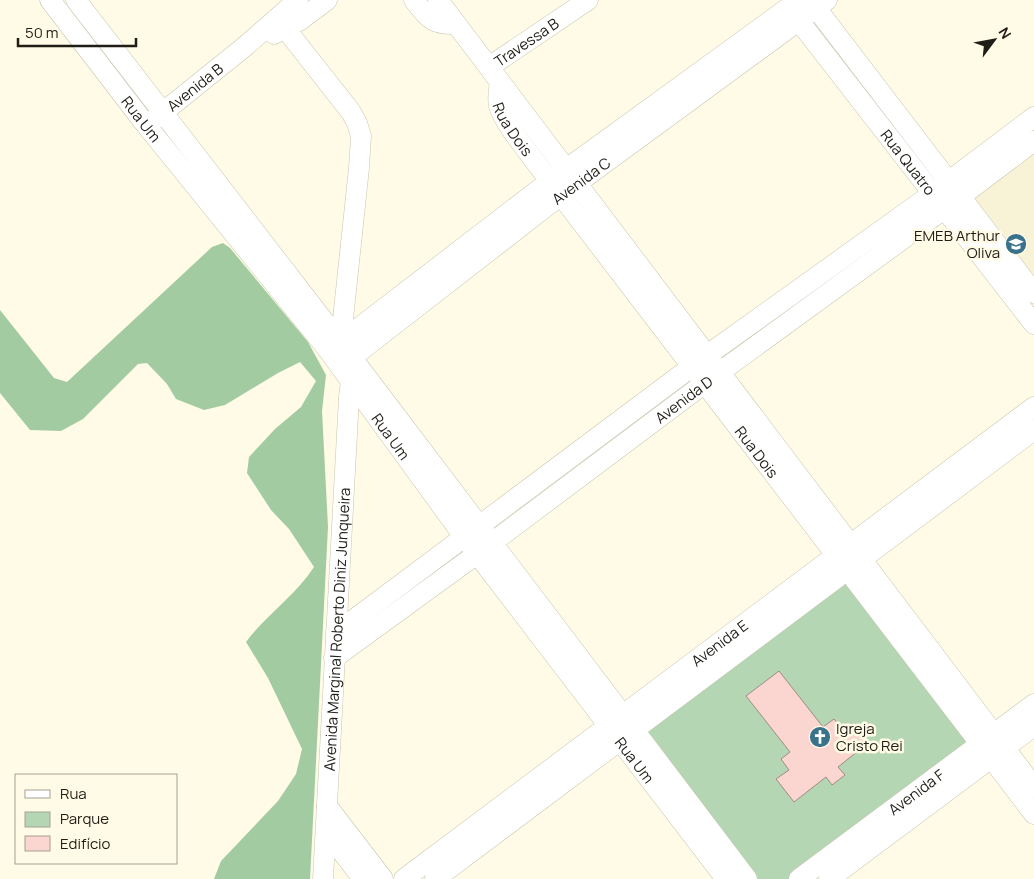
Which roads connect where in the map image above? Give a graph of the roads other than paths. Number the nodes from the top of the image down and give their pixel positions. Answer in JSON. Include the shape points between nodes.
{"nodes":[{"id":1,"x":50,"y":0,"type":"edge"},
{"id":2,"x":76,"y":0,"type":"edge"},
{"id":3,"x":298,"y":0,"type":"edge"},
{"id":4,"x":327,"y":0,"type":"edge"},
{"id":5,"x":414,"y":0,"type":"edge"},
{"id":6,"x":438,"y":0,"type":"edge"},
{"id":7,"x":588,"y":0,"type":"edge"},
{"id":8,"x":804,"y":5,"type":"edge"},
{"id":9,"x":281,"y":24,"type":"junction"},
{"id":10,"x":456,"y":24,"type":"junction"},
{"id":11,"x":494,"y":75,"type":"junction"},
{"id":12,"x":162,"y":113,"type":"junction"},
{"id":13,"x":1034,"y":117,"type":"edge"},
{"id":14,"x":146,"y":125,"type":"junction"},
{"id":15,"x":1034,"y":141,"type":"edge"},
{"id":16,"x":563,"y":182,"type":"junction"},
{"id":17,"x":946,"y":196,"type":"junction"},
{"id":18,"x":1034,"y":292,"type":"edge"},
{"id":19,"x":1034,"y":324,"type":"edge"},
{"id":20,"x":342,"y":356,"type":"junction"},
{"id":21,"x":700,"y":361,"type":"junction"},
{"id":22,"x":712,"y":378,"type":"junction"},
{"id":23,"x":1034,"y":407,"type":"edge"},
{"id":24,"x":1034,"y":430,"type":"edge"},
{"id":25,"x":478,"y":540,"type":"junction"},
{"id":26,"x":849,"y":557,"type":"junction"},
{"id":27,"x":336,"y":633,"type":"junction"},
{"id":28,"x":334,"y":658,"type":"junction"},
{"id":29,"x":1034,"y":704,"type":"edge"},
{"id":30,"x":1034,"y":726,"type":"edge"},
{"id":31,"x":621,"y":728,"type":"junction"},
{"id":32,"x":992,"y":746,"type":"junction"},
{"id":33,"x":560,"y":773,"type":"junction"},
{"id":34,"x":1034,"y":787,"type":"edge"},
{"id":35,"x":327,"y":806,"type":"junction"},
{"id":36,"x":1034,"y":814,"type":"edge"},
{"id":37,"x":326,"y":831,"type":"junction"},
{"id":38,"x":323,"y":879,"type":"edge"},
{"id":39,"x":362,"y":879,"type":"edge"},
{"id":40,"x":383,"y":879,"type":"edge"},
{"id":41,"x":404,"y":879,"type":"edge"},
{"id":42,"x":435,"y":879,"type":"edge"},
{"id":43,"x":726,"y":879,"type":"edge"},
{"id":44,"x":747,"y":879,"type":"edge"},
{"id":45,"x":799,"y":879,"type":"edge"},
{"id":46,"x":829,"y":879,"type":"edge"}],
"edges":[{"from":1,"to":14,"type":"street","name":"Rua Um"},
{"from":2,"to":12,"type":"street","name":"Rua Um"},
{"from":3,"to":9,"type":"street","name":"Avenida B"},
{"from":4,"to":9,"type":"street","name":"Avenida B","via":[[299,21]]},
{"from":5,"to":10,"type":"street","via":[[430,19],[437,23]]},
{"from":6,"to":10,"type":"street"},
{"from":7,"to":11,"type":"street","name":"Travessa B"},
{"from":8,"to":16,"type":"street","name":"Avenida C"},
{"from":8,"to":17,"type":"street","name":"Rua Quatro"},
{"from":9,"to":12,"type":"street","name":"Avenida B","via":[[243,48]]},
{"from":9,"to":20,"type":"street","name":"Avenida Marginal Roberto Diniz Junqueira","via":[[351,112],[361,136]]},
{"from":10,"to":11,"type":"street"},
{"from":11,"to":16,"type":"street","name":"Rua Dois","via":[[499,106],[505,118]]},
{"from":12,"to":14,"type":"street","name":"Avenida B"},
{"from":12,"to":20,"type":"street","name":"Rua Um"},
{"from":13,"to":17,"type":"street","name":"Avenida D"},
{"from":14,"to":20,"type":"street","name":"Rua Um"},
{"from":15,"to":17,"type":"street","name":"Avenida D"},
{"from":16,"to":20,"type":"street","name":"Avenida C"},
{"from":16,"to":21,"type":"street","name":"Rua Dois"},
{"from":17,"to":18,"type":"street","name":"Rua Quatro"},
{"from":17,"to":19,"type":"street","name":"Rua Quatro"},
{"from":17,"to":21,"type":"street","name":"Avenida D"},
{"from":17,"to":22,"type":"street","name":"Avenida D"},
{"from":20,"to":25,"type":"street","name":"Rua Um"},
{"from":20,"to":27,"type":"street","name":"Avenida Marginal Roberto Diniz Junqueira"},
{"from":21,"to":22,"type":"street","name":"Rua Dois"},
{"from":21,"to":25,"type":"street","name":"Avenida D"},
{"from":22,"to":25,"type":"street","name":"Avenida D"},
{"from":22,"to":26,"type":"street","name":"Rua Dois"},
{"from":23,"to":26,"type":"street","name":"Avenida E"},
{"from":24,"to":26,"type":"street","name":"Avenida E"},
{"from":25,"to":27,"type":"street","name":"Avenida D"},
{"from":25,"to":28,"type":"street","name":"Avenida D"},
{"from":25,"to":31,"type":"street","name":"Rua Um"},
{"from":26,"to":31,"type":"street","name":"Avenida E"},
{"from":26,"to":32,"type":"street","name":"Rua Dois"},
{"from":27,"to":28,"type":"street","name":"Avenida Marginal Roberto Diniz Junqueira"},
{"from":28,"to":35,"type":"street","name":"Avenida Marginal Roberto Diniz Junqueira"},
{"from":29,"to":32,"type":"street","name":"Avenida F"},
{"from":30,"to":32,"type":"street","name":"Avenida F"},
{"from":31,"to":33,"type":"street","name":"Avenida E"},
{"from":31,"to":43,"type":"street","name":"Rua Um"},
{"from":31,"to":44,"type":"street","name":"Rua Um"},
{"from":32,"to":34,"type":"street","name":"Rua Dois"},
{"from":32,"to":36,"type":"street","name":"Rua Dois"},
{"from":32,"to":45,"type":"street","name":"Avenida F"},
{"from":32,"to":46,"type":"street","name":"Avenida F"},
{"from":33,"to":41,"type":"street","name":"Avenida E"},
{"from":33,"to":42,"type":"street","name":"Avenida E"},
{"from":35,"to":37,"type":"street","name":"Avenida Marginal Roberto Diniz Junqueira"},
{"from":35,"to":40,"type":"street"},
{"from":37,"to":38,"type":"street","name":"Avenida Marginal Roberto Diniz Junqueira"},
{"from":37,"to":39,"type":"street"}]}
